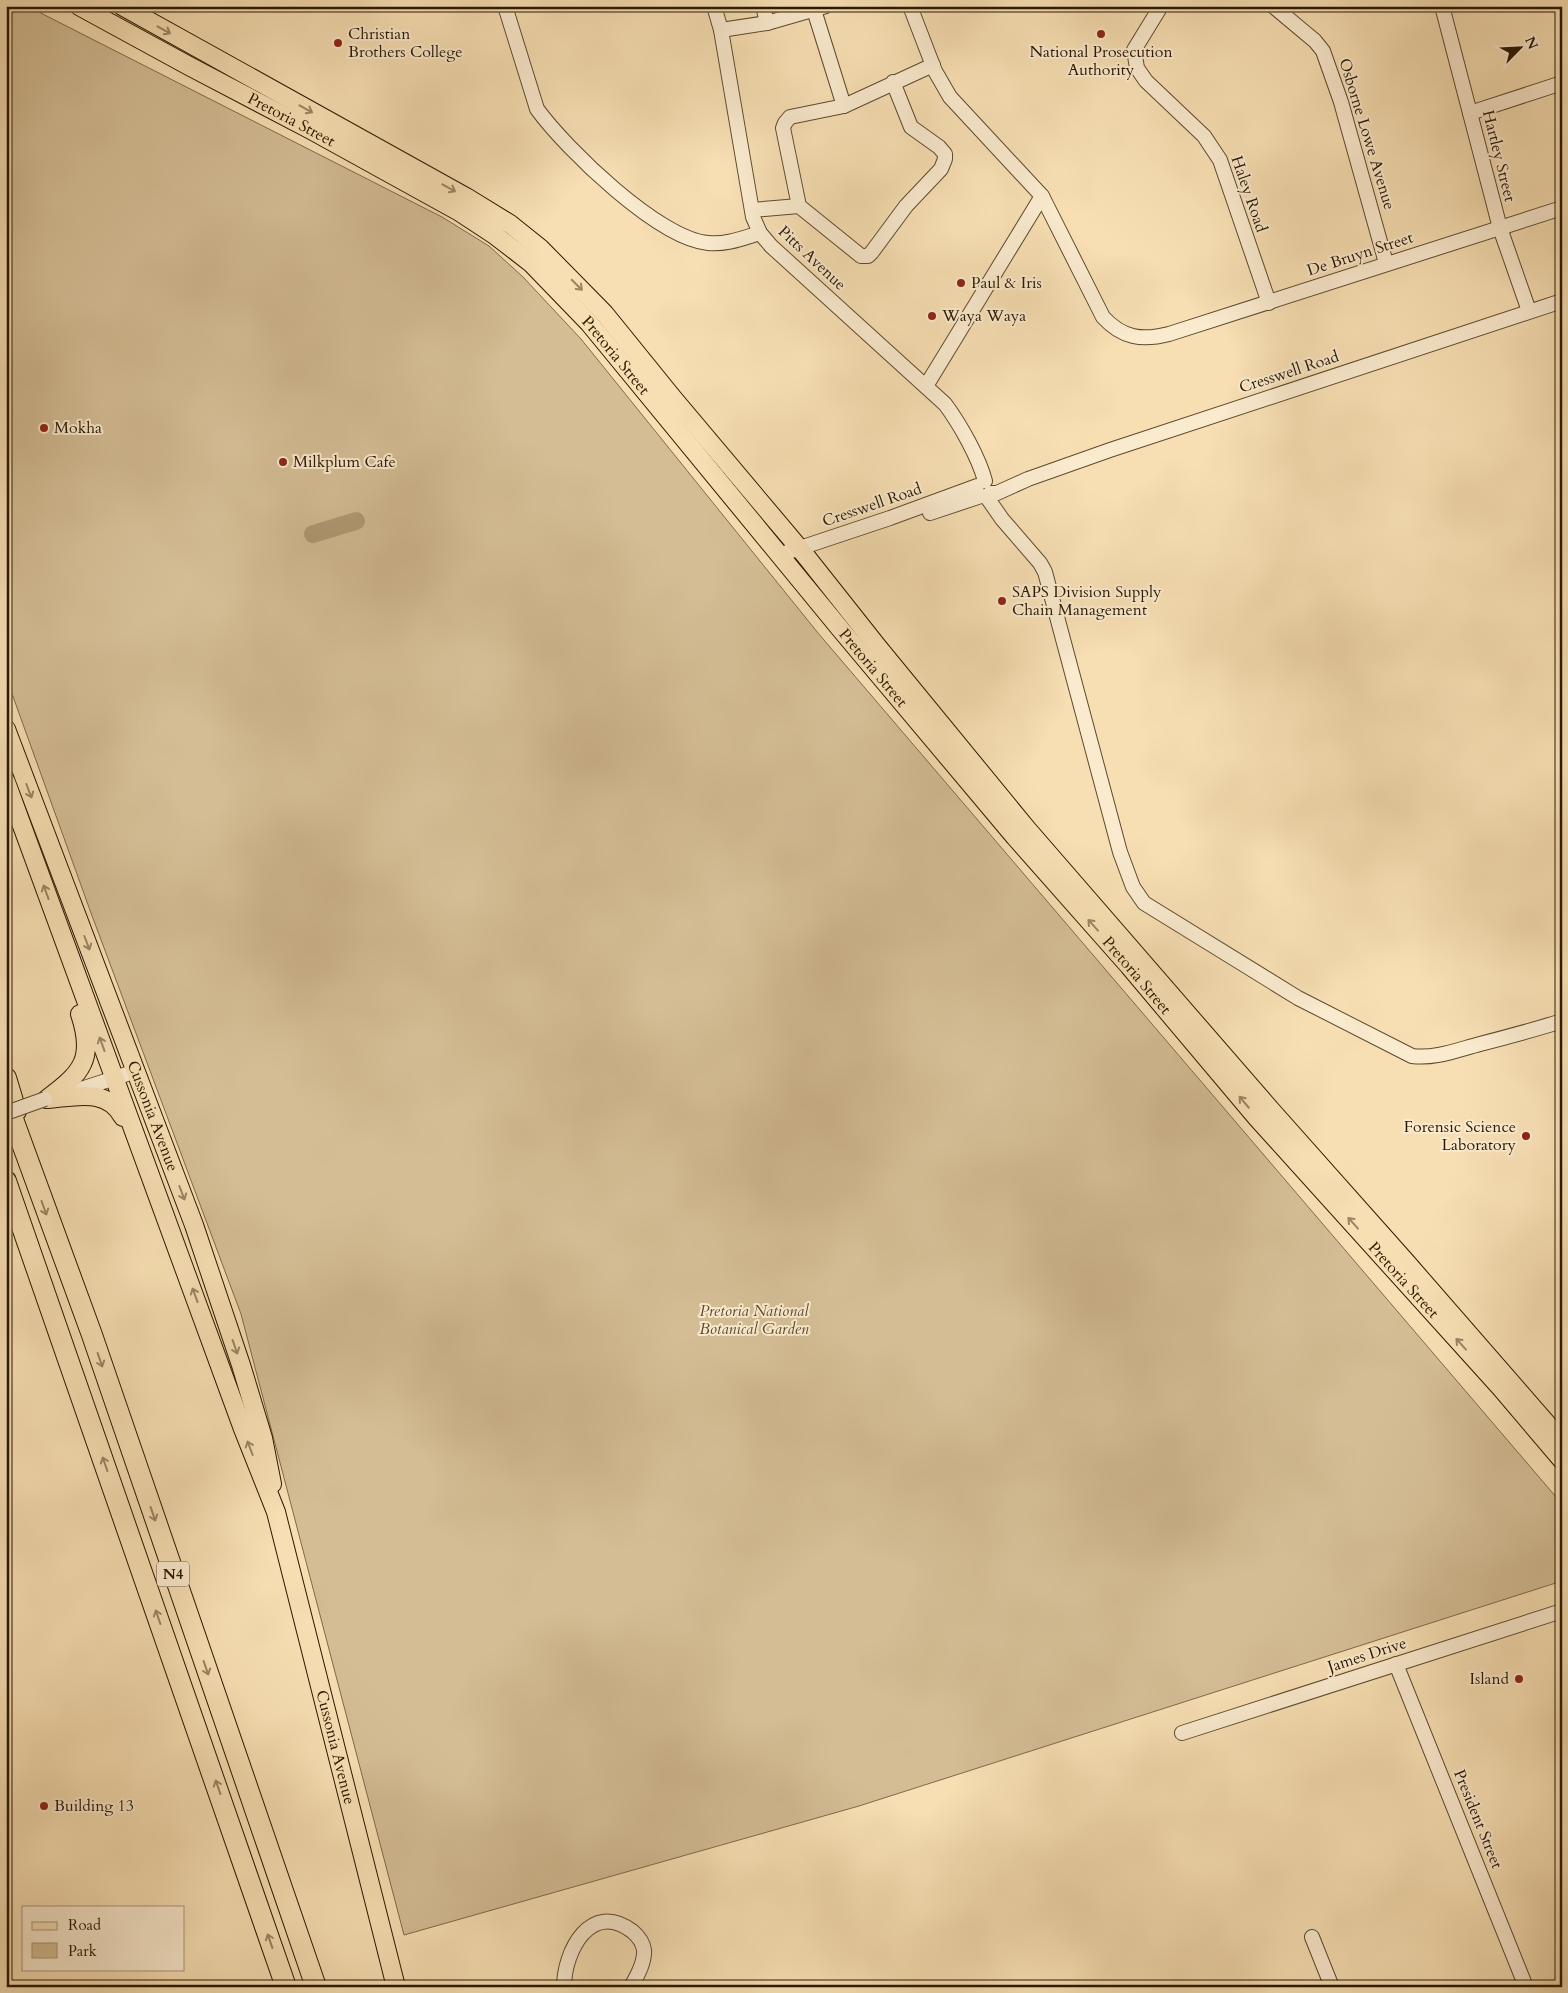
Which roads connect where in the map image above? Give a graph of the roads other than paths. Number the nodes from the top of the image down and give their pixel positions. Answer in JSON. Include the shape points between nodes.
{"nodes":[{"id":1,"x":79,"y":6,"type":"edge"},
{"id":2,"x":122,"y":6,"type":"edge"},
{"id":3,"x":505,"y":6,"type":"edge"},
{"id":4,"x":714,"y":6,"type":"edge"},
{"id":5,"x":763,"y":6,"type":"edge"},
{"id":6,"x":910,"y":6,"type":"edge"},
{"id":7,"x":1161,"y":6,"type":"edge"},
{"id":8,"x":1273,"y":6,"type":"edge"},
{"id":9,"x":1442,"y":6,"type":"edge"},
{"id":10,"x":820,"y":8,"type":"edge"},
{"id":11,"x":767,"y":23,"type":"junction"},
{"id":12,"x":721,"y":30,"type":"junction"},
{"id":13,"x":933,"y":65,"type":"junction"},
{"id":14,"x":893,"y":82,"type":"junction"},
{"id":15,"x":1562,"y":83,"type":"edge"},
{"id":16,"x":844,"y":106,"type":"junction"},
{"id":17,"x":1470,"y":112,"type":"junction"},
{"id":18,"x":1042,"y":196,"type":"junction"},
{"id":19,"x":799,"y":206,"type":"junction"},
{"id":20,"x":1562,"y":208,"type":"edge"},
{"id":21,"x":752,"y":210,"type":"junction"},
{"id":22,"x":1500,"y":228,"type":"junction"},
{"id":23,"x":760,"y":233,"type":"junction"},
{"id":24,"x":1386,"y":263,"type":"junction"},
{"id":25,"x":1562,"y":301,"type":"edge"},
{"id":26,"x":1269,"y":302,"type":"junction"},
{"id":27,"x":1529,"y":311,"type":"junction"},
{"id":28,"x":926,"y":386,"type":"junction"},
{"id":29,"x":984,"y":488,"type":"junction"},
{"id":30,"x":802,"y":552,"type":"junction"},
{"id":31,"x":782,"y":559,"type":"junction"},
{"id":32,"x":6,"y":729,"type":"edge"},
{"id":33,"x":6,"y":782,"type":"edge"},
{"id":34,"x":62,"y":936,"type":"junction"},
{"id":35,"x":1562,"y":1022,"type":"edge"},
{"id":36,"x":136,"y":1072,"type":"junction"},
{"id":37,"x":6,"y":1078,"type":"edge"},
{"id":38,"x":114,"y":1080,"type":"junction"},
{"id":39,"x":46,"y":1099,"type":"junction"},
{"id":40,"x":6,"y":1100,"type":"edge"},
{"id":41,"x":6,"y":1113,"type":"edge"},
{"id":42,"x":142,"y":1153,"type":"junction"},
{"id":43,"x":28,"y":1162,"type":"junction"},
{"id":44,"x":6,"y":1181,"type":"edge"},
{"id":45,"x":1562,"y":1441,"type":"edge"},
{"id":46,"x":1562,"y":1460,"type":"edge"},
{"id":47,"x":275,"y":1509,"type":"junction"},
{"id":48,"x":1562,"y":1611,"type":"edge"},
{"id":49,"x":1396,"y":1664,"type":"junction"},
{"id":50,"x":1182,"y":1733,"type":"dead end"},
{"id":51,"x":1312,"y":1937,"type":"dead end"},
{"id":52,"x":1522,"y":1985,"type":"edge"},
{"id":53,"x":286,"y":1987,"type":"edge"},
{"id":54,"x":316,"y":1987,"type":"edge"},
{"id":55,"x":396,"y":1987,"type":"edge"},
{"id":56,"x":564,"y":1987,"type":"edge"},
{"id":57,"x":632,"y":1987,"type":"edge"},
{"id":58,"x":1332,"y":1987,"type":"edge"}],
"edges":[{"from":1,"to":31,"type":"main road","name":"Pretoria Street","via":[[380,167],[496,236],[530,263],[589,323]]},
{"from":2,"to":30,"type":"main road","name":"Pretoria Street","one_way":true,"via":[[466,197],[510,224],[540,248],[604,312]]},
{"from":3,"to":23,"type":"street","via":[[537,109],[617,191],[688,240],[725,243]]},
{"from":4,"to":12,"type":"street","name":"Pitts Avenue"},
{"from":5,"to":11,"type":"street"},
{"from":6,"to":13,"type":"street","name":"De Bruyn Street"},
{"from":7,"to":26,"type":"street","name":"Haley Road","via":[[1134,50],[1137,68],[1146,81],[1204,136],[1220,160]]},
{"from":8,"to":24,"type":"street","name":"Osborne Lowe Avenue","via":[[1323,51],[1341,102]]},
{"from":9,"to":17,"type":"street","name":"Hartley Street"},
{"from":10,"to":11,"type":"street"},
{"from":10,"to":16,"type":"street"},
{"from":11,"to":12,"type":"street"},
{"from":12,"to":21,"type":"street","name":"Pitts Avenue"},
{"from":13,"to":14,"type":"street"},
{"from":13,"to":18,"type":"street","name":"De Bruyn Street","via":[[950,97]]},
{"from":14,"to":16,"type":"street"},
{"from":14,"to":19,"type":"street","via":[[911,127],[945,154],[941,169],[906,206],[868,256],[861,256]]},
{"from":15,"to":17,"type":"street"},
{"from":16,"to":19,"type":"street","via":[[790,117],[785,122],[783,128]]},
{"from":17,"to":22,"type":"street","name":"Hartley Street"},
{"from":18,"to":26,"type":"street","name":"De Bruyn Street","via":[[1096,307],[1120,332],[1135,338],[1155,338]]},
{"from":18,"to":28,"type":"street"},
{"from":19,"to":21,"type":"street"},
{"from":20,"to":22,"type":"street","name":"De Bruyn Street"},
{"from":21,"to":23,"type":"street","name":"Pitts Avenue"},
{"from":22,"to":24,"type":"street","name":"De Bruyn Street"},
{"from":22,"to":27,"type":"street","name":"Hartley Street"},
{"from":23,"to":28,"type":"street","name":"Pitts Avenue"},
{"from":24,"to":26,"type":"street","name":"De Bruyn Street"},
{"from":25,"to":27,"type":"street","name":"Cresswell Road"},
{"from":27,"to":29,"type":"street","name":"Cresswell Road","via":[[1110,450],[997,493]]},
{"from":28,"to":29,"type":"street","name":"Pitts Avenue","via":[[953,416],[975,457],[974,468]]},
{"from":29,"to":30,"type":"street","name":"Cresswell Road","via":[[890,518]]},
{"from":29,"to":35,"type":"street","via":[[1002,518],[1044,572],[1120,852],[1144,903],[1298,998],[1412,1056],[1425,1058]]},
{"from":30,"to":31,"type":"street","name":"Cresswell Road"},
{"from":30,"to":45,"type":"main road","name":"Pretoria Street","via":[[1027,829]]},
{"from":46,"to":31,"type":"main road","name":"Pretoria Street","one_way":true,"via":[[1257,1118],[1136,973],[1008,829]]},
{"from":32,"to":36,"type":"main road","name":"Cussonia Avenue","one_way":true},
{"from":34,"to":33,"type":"main road","name":"Cussonia Avenue","one_way":true},
{"from":38,"to":34,"type":"main road","name":"Cussonia Avenue","one_way":true},
{"from":34,"to":39,"type":"main road","via":[[62,959],[84,1028],[86,1049],[75,1076]]},
{"from":36,"to":38,"type":"street"},
{"from":36,"to":47,"type":"main road","name":"Cussonia Avenue","one_way":true,"via":[[194,1225],[241,1365],[266,1452]]},
{"from":37,"to":43,"type":"highway"},
{"from":38,"to":39,"type":"street"},
{"from":38,"to":42,"type":"main road","name":"Cussonia Avenue"},
{"from":39,"to":41,"type":"street","bridge":true},
{"from":39,"to":42,"type":"main road","via":[[93,1096],[110,1101],[118,1108]]},
{"from":40,"to":43,"type":"highway"},
{"from":47,"to":42,"type":"main road","name":"Cussonia Avenue","one_way":true},
{"from":43,"to":54,"type":"highway","number":"N4","one_way":true,"via":[[92,1335]]},
{"from":53,"to":44,"type":"highway","number":"N4","one_way":true},
{"from":47,"to":55,"type":"main road","name":"Cussonia Avenue"},
{"from":48,"to":49,"type":"street","name":"James Drive"},
{"from":49,"to":50,"type":"street","name":"James Drive"},
{"from":49,"to":52,"type":"street","name":"President Street"},
{"from":51,"to":58,"type":"street"},
{"from":56,"to":57,"type":"street","via":[[569,1957],[581,1934],[591,1926],[608,1922],[626,1927],[642,1942],[643,1959]]}]}
